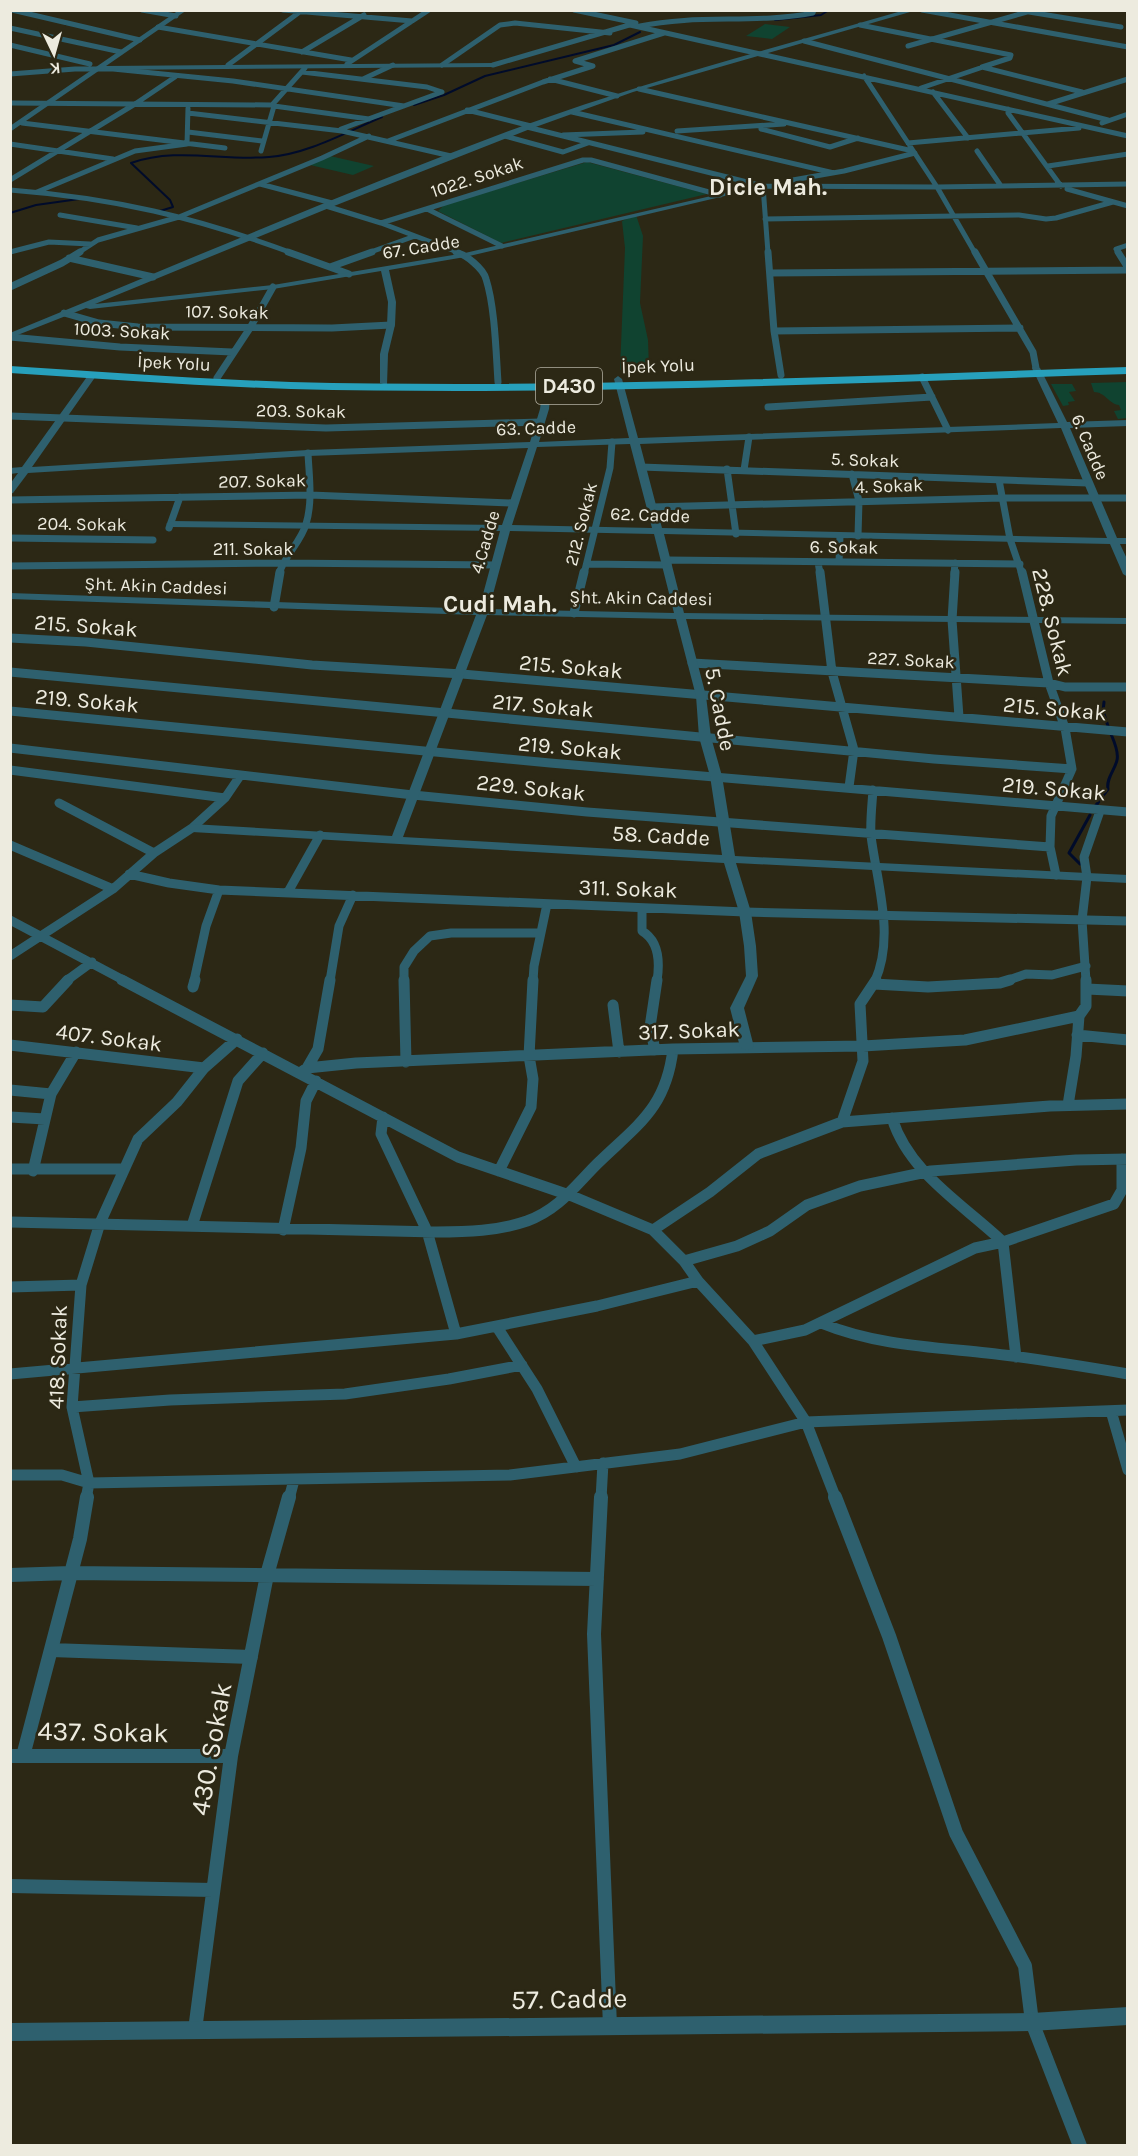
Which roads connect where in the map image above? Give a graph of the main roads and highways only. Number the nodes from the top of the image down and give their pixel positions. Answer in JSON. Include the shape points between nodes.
{"nodes":[{"id":1,"x":10,"y":364,"type":"edge"},
{"id":2,"x":1128,"y":365,"type":"edge"},
{"id":3,"x":10,"y":369,"type":"edge"},
{"id":4,"x":1037,"y":370,"type":"junction"},
{"id":5,"x":1128,"y":370,"type":"edge"},
{"id":6,"x":619,"y":382,"type":"junction"}],
"edges":[{"from":1,"to":6,"type":"highway","number":"D430","via":[[159,376],[384,383]]},
{"from":2,"to":4,"type":"highway","number":"D430"},
{"from":3,"to":6,"type":"highway","name":"İpek Yolu","number":"D430","via":[[335,387]]},
{"from":4,"to":5,"type":"highway","name":"İpek Yolu","number":"D430"},
{"from":4,"to":6,"type":"highway","number":"D430"},
{"from":4,"to":6,"type":"highway","name":"İpek Yolu","number":"D430"}]}
